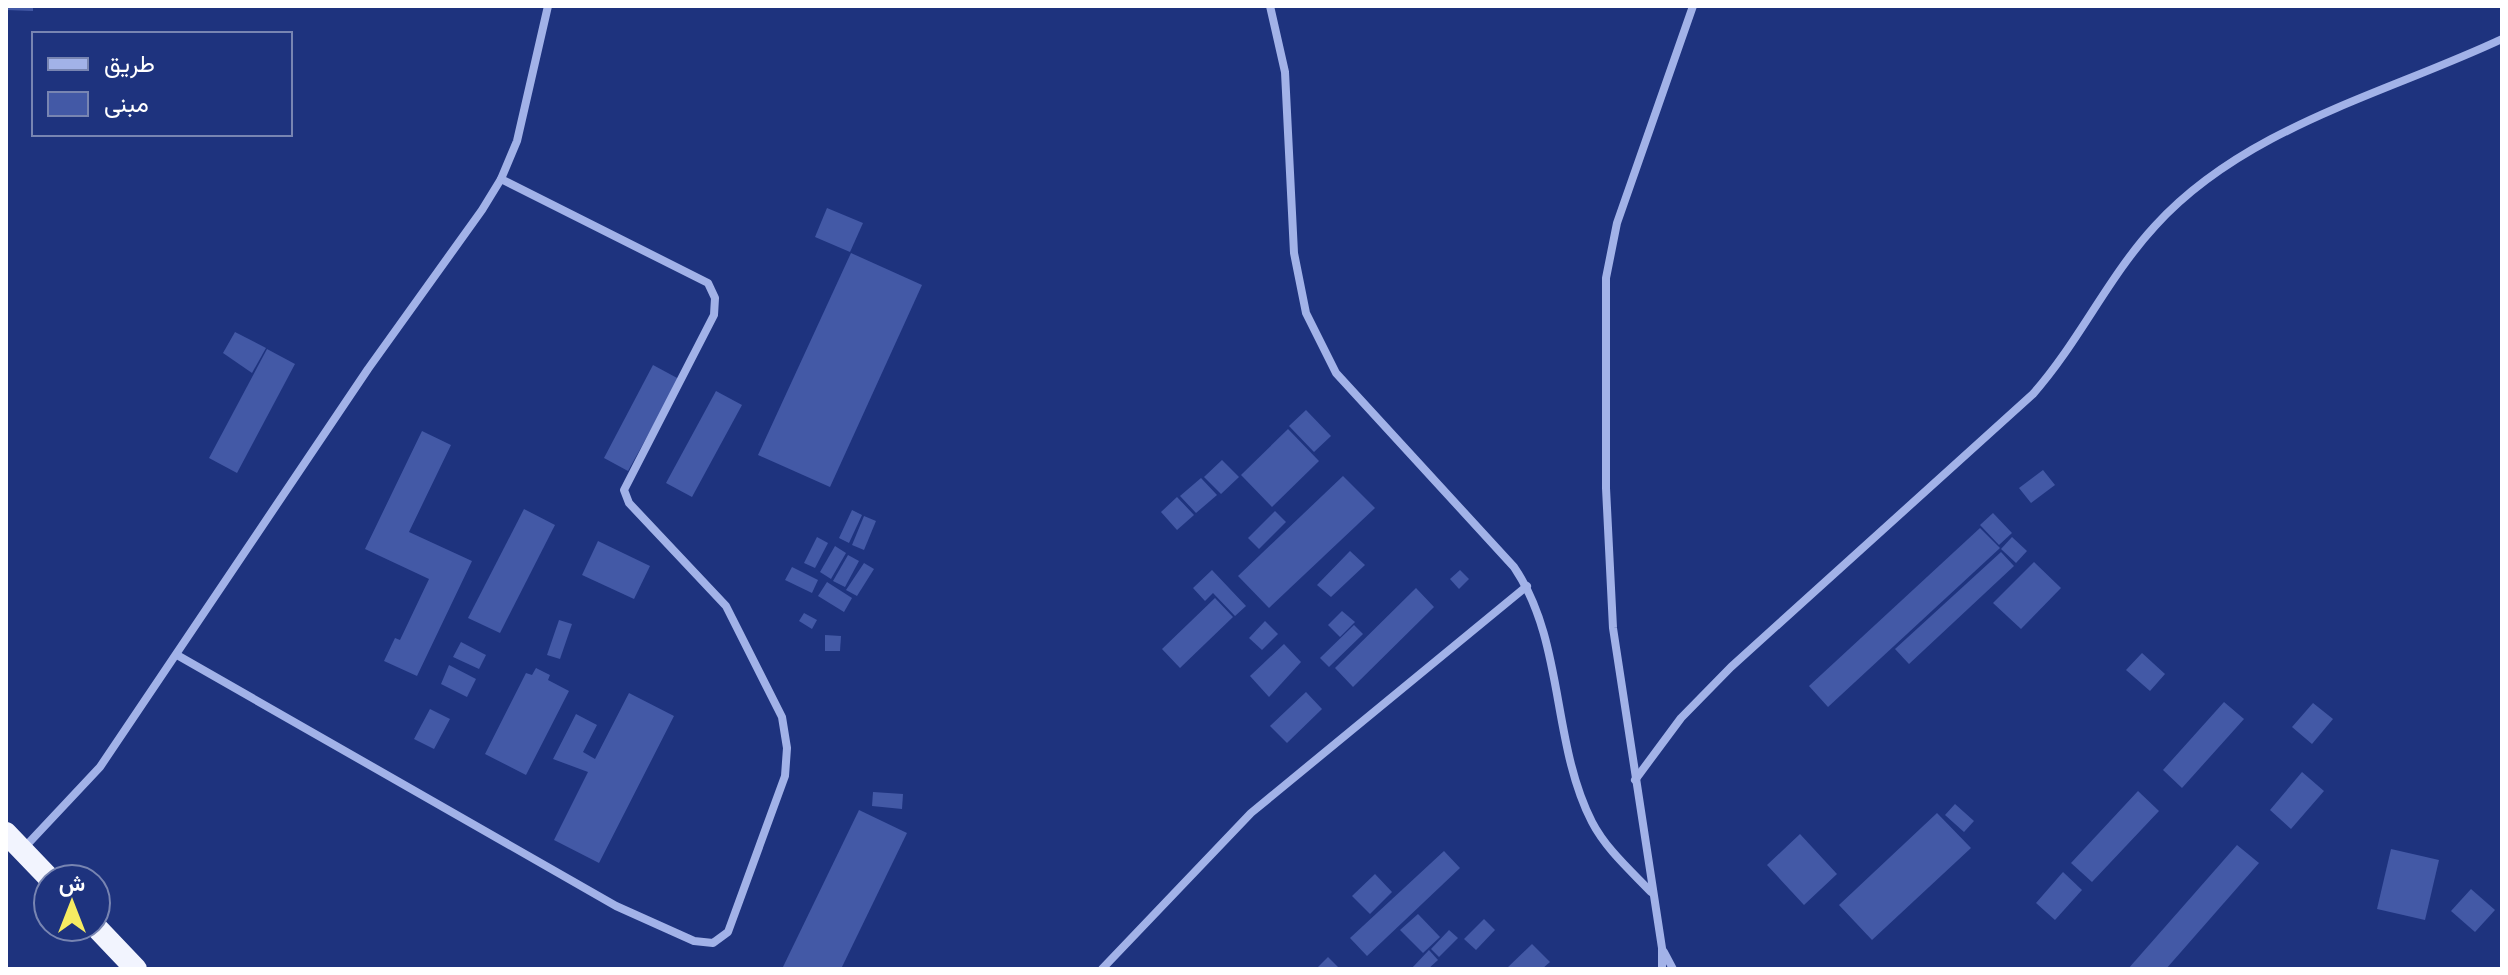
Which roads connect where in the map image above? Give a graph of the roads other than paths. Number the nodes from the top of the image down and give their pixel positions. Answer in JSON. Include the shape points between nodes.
{"nodes":[{"id":1,"x":548,"y":6,"type":"edge"},
{"id":2,"x":1270,"y":6,"type":"edge"},
{"id":3,"x":1693,"y":6,"type":"edge"},
{"id":4,"x":2502,"y":39,"type":"edge"},
{"id":5,"x":501,"y":179,"type":"junction"},
{"id":6,"x":1527,"y":586,"type":"junction"},
{"id":7,"x":177,"y":655,"type":"junction"},
{"id":8,"x":1635,"y":780,"type":"junction"},
{"id":9,"x":6,"y":833,"type":"edge"},
{"id":10,"x":23,"y":850,"type":"junction"},
{"id":11,"x":35,"y":863,"type":"edge"},
{"id":12,"x":1651,"y":892,"type":"junction"},
{"id":13,"x":111,"y":943,"type":"edge"},
{"id":14,"x":1662,"y":948,"type":"junction"},
{"id":15,"x":136,"y":969,"type":"edge"},
{"id":16,"x":1102,"y":969,"type":"edge"},
{"id":17,"x":1662,"y":969,"type":"edge"},
{"id":18,"x":1673,"y":969,"type":"edge"}],
"edges":[{"from":1,"to":5,"type":"street","via":[[517,141]]},
{"from":2,"to":6,"type":"street","via":[[1287,84],[1294,253],[1306,313],[1336,373]]},
{"from":3,"to":8,"type":"street","via":[[1617,223],[1606,278],[1606,488],[1613,628]]},
{"from":4,"to":8,"type":"street","via":[[2300,125],[2255,148],[2185,196],[2132,253],[2033,394],[1731,667],[1681,718]]},
{"from":5,"to":7,"type":"street"},
{"from":5,"to":7,"type":"street","via":[[708,283],[715,298],[714,315],[624,490],[629,503],[726,606],[782,717],[785,776],[728,932],[713,943],[694,941],[616,906]]},
{"from":6,"to":12,"type":"street","via":[[1542,625],[1583,801],[1605,844]]},
{"from":6,"to":16,"type":"street","via":[[1251,813]]},
{"from":7,"to":10,"type":"street","via":[[100,767]]},
{"from":8,"to":12,"type":"street"},
{"from":9,"to":10,"type":"highway"},
{"from":10,"to":11,"type":"highway"},
{"from":12,"to":14,"type":"street"},
{"from":13,"to":15,"type":"highway"},
{"from":14,"to":17,"type":"street"},
{"from":14,"to":18,"type":"street"}]}
